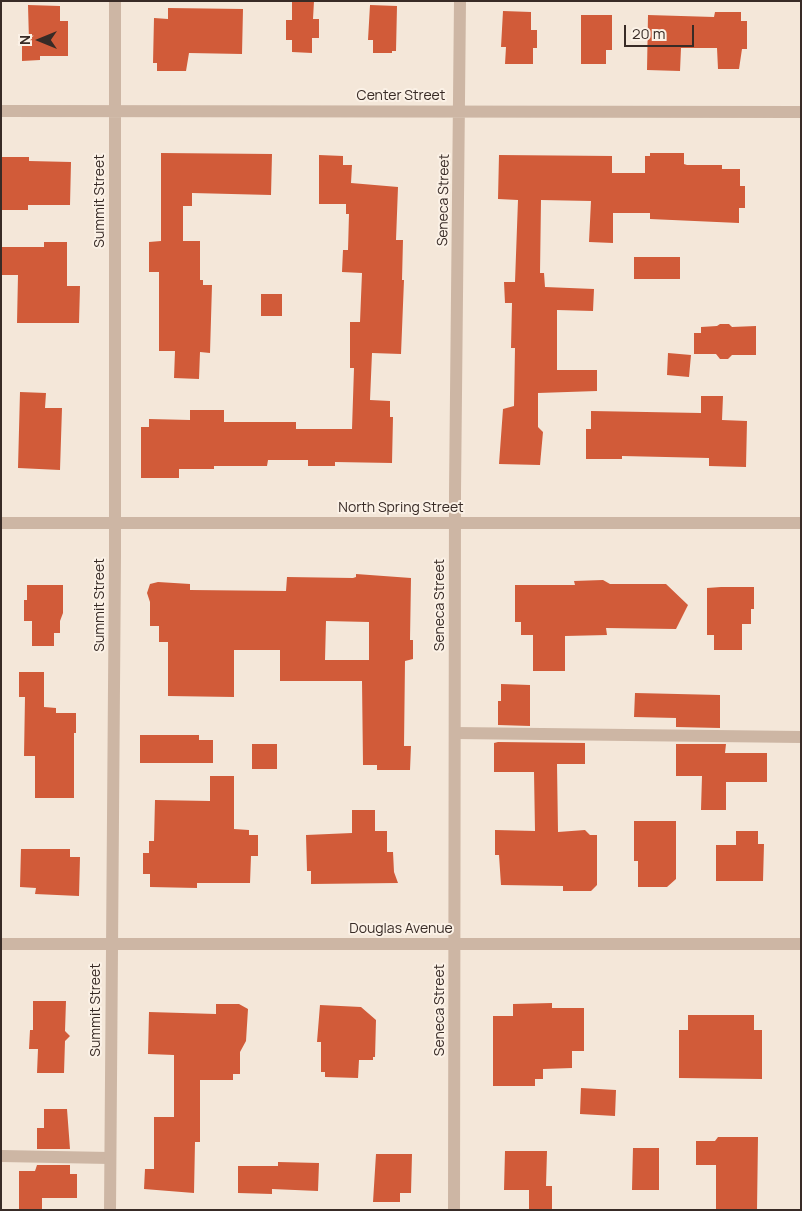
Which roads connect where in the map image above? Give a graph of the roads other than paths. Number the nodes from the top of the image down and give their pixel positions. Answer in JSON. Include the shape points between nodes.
{"nodes":[{"id":1,"x":115,"y":1,"type":"edge"},
{"id":2,"x":460,"y":1,"type":"edge"},
{"id":3,"x":1,"y":111,"type":"edge"},
{"id":4,"x":115,"y":112,"type":"junction"},
{"id":5,"x":460,"y":112,"type":"junction"},
{"id":6,"x":801,"y":112,"type":"edge"},
{"id":7,"x":115,"y":522,"type":"junction"},
{"id":8,"x":1,"y":523,"type":"edge"},
{"id":9,"x":455,"y":523,"type":"junction"},
{"id":10,"x":801,"y":523,"type":"edge"},
{"id":11,"x":455,"y":733,"type":"junction"},
{"id":12,"x":801,"y":736,"type":"edge"},
{"id":13,"x":1,"y":944,"type":"edge"},
{"id":14,"x":112,"y":944,"type":"junction"},
{"id":15,"x":455,"y":944,"type":"junction"},
{"id":16,"x":801,"y":944,"type":"edge"},
{"id":17,"x":1,"y":1156,"type":"edge"},
{"id":18,"x":110,"y":1158,"type":"junction"},
{"id":19,"x":110,"y":1210,"type":"edge"},
{"id":20,"x":454,"y":1210,"type":"edge"}],
"edges":[{"from":1,"to":4,"type":"street","name":"Summit Street"},
{"from":2,"to":5,"type":"street","name":"Seneca Street"},
{"from":3,"to":4,"type":"street","name":"Center Street"},
{"from":4,"to":5,"type":"street","name":"Center Street"},
{"from":4,"to":7,"type":"street","name":"Summit Street"},
{"from":5,"to":6,"type":"street","name":"Center Street"},
{"from":5,"to":9,"type":"street","name":"Seneca Street"},
{"from":7,"to":8,"type":"street","name":"North Spring Street"},
{"from":7,"to":9,"type":"street","name":"North Spring Street"},
{"from":7,"to":14,"type":"street","name":"Summit Street"},
{"from":9,"to":10,"type":"street","name":"North Spring Street"},
{"from":9,"to":11,"type":"street","name":"Seneca Street"},
{"from":11,"to":12,"type":"street"},
{"from":11,"to":15,"type":"street","name":"Seneca Street"},
{"from":13,"to":14,"type":"street","name":"Douglas Avenue"},
{"from":14,"to":15,"type":"street","name":"Douglas Avenue"},
{"from":14,"to":18,"type":"street","name":"Summit Street"},
{"from":15,"to":16,"type":"street","name":"Douglas Avenue"},
{"from":15,"to":20,"type":"street","name":"Seneca Street"},
{"from":17,"to":18,"type":"street"},
{"from":18,"to":19,"type":"street","name":"Summit Street"}]}
